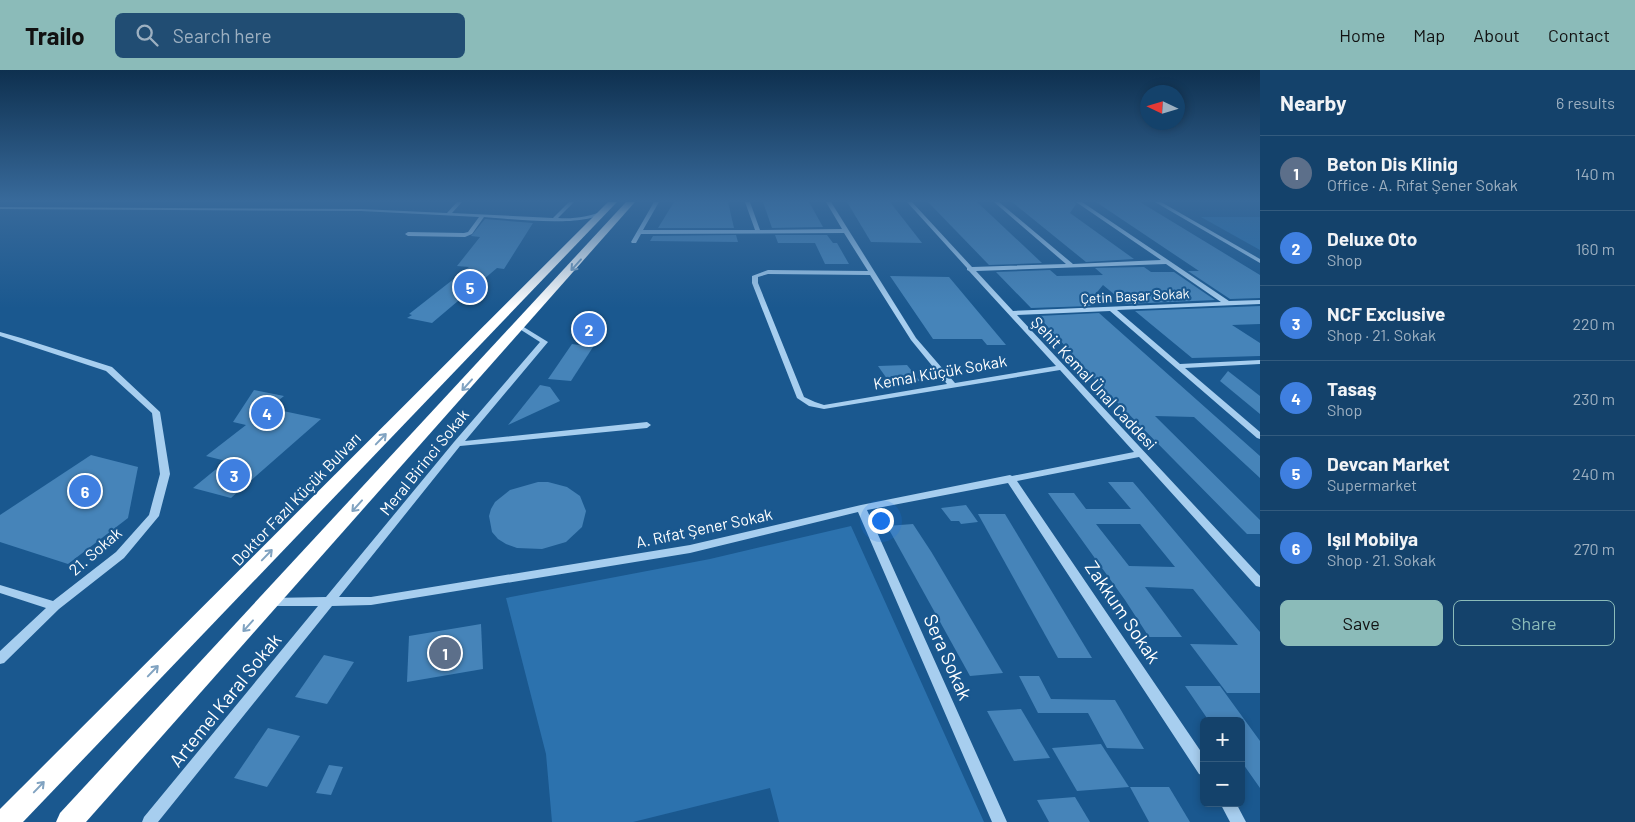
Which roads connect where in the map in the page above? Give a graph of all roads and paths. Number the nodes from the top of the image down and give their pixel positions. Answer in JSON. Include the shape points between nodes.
{"nodes":[{"id":1,"x":580,"y":237,"type":"edge"},
{"id":2,"x":600,"y":237,"type":"edge"},
{"id":3,"x":636,"y":237,"type":"edge"},
{"id":4,"x":849,"y":237,"type":"edge"},
{"id":5,"x":940,"y":237,"type":"edge"},
{"id":6,"x":1038,"y":237,"type":"edge"},
{"id":7,"x":1129,"y":237,"type":"edge"},
{"id":8,"x":1218,"y":237,"type":"edge"},
{"id":9,"x":634,"y":242,"type":"dead end"},
{"id":10,"x":1260,"y":261,"type":"edge"},
{"id":11,"x":1166,"y":262,"type":"junction"},
{"id":12,"x":1072,"y":265,"type":"junction"},
{"id":13,"x":968,"y":269,"type":"junction"},
{"id":14,"x":871,"y":273,"type":"junction"},
{"id":15,"x":1260,"y":302,"type":"edge"},
{"id":16,"x":1230,"y":304,"type":"junction"},
{"id":17,"x":1112,"y":309,"type":"junction"},
{"id":18,"x":1011,"y":313,"type":"junction"},
{"id":19,"x":520,"y":327,"type":"junction"},
{"id":20,"x":0,"y":334,"type":"edge"},
{"id":21,"x":1260,"y":362,"type":"edge"},
{"id":22,"x":1177,"y":366,"type":"junction"},
{"id":23,"x":1060,"y":368,"type":"junction"},
{"id":24,"x":952,"y":385,"type":"junction"},
{"id":25,"x":647,"y":425,"type":"dead end"},
{"id":26,"x":1260,"y":436,"type":"edge"},
{"id":27,"x":457,"y":444,"type":"junction"},
{"id":28,"x":1140,"y":454,"type":"junction"},
{"id":29,"x":1010,"y":478,"type":"junction"},
{"id":30,"x":861,"y":508,"type":"junction"},
{"id":31,"x":1260,"y":583,"type":"edge"},
{"id":32,"x":0,"y":589,"type":"edge"},
{"id":33,"x":270,"y":602,"type":"junction"},
{"id":34,"x":330,"y":602,"type":"junction"},
{"id":35,"x":54,"y":606,"type":"junction"},
{"id":36,"x":0,"y":659,"type":"edge"},
{"id":37,"x":1200,"y":763,"type":"edge"},
{"id":38,"x":1230,"y":807,"type":"edge"},
{"id":39,"x":5,"y":822,"type":"edge"},
{"id":40,"x":69,"y":822,"type":"edge"},
{"id":41,"x":149,"y":822,"type":"edge"},
{"id":42,"x":1000,"y":822,"type":"edge"},
{"id":43,"x":1239,"y":822,"type":"edge"}],
"edges":[{"from":39,"to":1,"type":"highway","name":"Doktor Fazıl Küçük Bulvarı","one_way":true},
{"from":2,"to":19,"type":"highway","one_way":true},
{"from":3,"to":9,"type":"street"},
{"from":4,"to":14,"type":"street"},
{"from":5,"to":13,"type":"street","name":"Şehit Kemal Ünal Caddesi"},
{"from":6,"to":12,"type":"street"},
{"from":7,"to":11,"type":"street"},
{"from":8,"to":10,"type":"street"},
{"from":11,"to":12,"type":"street"},
{"from":11,"to":16,"type":"street"},
{"from":12,"to":13,"type":"street"},
{"from":13,"to":18,"type":"street","name":"Şehit Kemal Ünal Caddesi"},
{"from":14,"to":24,"type":"street","via":[[913,339]]},
{"from":14,"to":24,"type":"street","name":"Kemal Küçük Sokak","via":[[768,272],[755,276],[801,398],[824,407]]},
{"from":15,"to":16,"type":"street","name":"Çetin Başar Sokak"},
{"from":16,"to":17,"type":"street","name":"Çetin Başar Sokak"},
{"from":17,"to":18,"type":"street","name":"Çetin Başar Sokak"},
{"from":17,"to":22,"type":"street"},
{"from":18,"to":23,"type":"street","name":"Şehit Kemal Ünal Caddesi"},
{"from":19,"to":27,"type":"street","name":"Meral Birinci Sokak","via":[[544,342]]},
{"from":19,"to":33,"type":"highway","one_way":true},
{"from":20,"to":35,"type":"street","name":"21. Sokak","via":[[109,369],[156,412],[165,474],[154,516],[120,555]]},
{"from":21,"to":22,"type":"street"},
{"from":22,"to":26,"type":"street"},
{"from":23,"to":24,"type":"street","name":"Kemal Küçük Sokak"},
{"from":23,"to":28,"type":"street","name":"Şehit Kemal Ünal Caddesi"},
{"from":25,"to":27,"type":"street"},
{"from":27,"to":34,"type":"street","name":"Meral Birinci Sokak"},
{"from":28,"to":29,"type":"street","name":"A. Rıfat Şener Sokak"},
{"from":28,"to":31,"type":"street","name":"Şehit Kemal Ünal Caddesi"},
{"from":29,"to":30,"type":"street","name":"A. Rıfat Şener Sokak"},
{"from":29,"to":37,"type":"street","name":"Zakkum Sokak"},
{"from":30,"to":34,"type":"street","name":"A. Rıfat Şener Sokak","via":[[690,549],[371,601]]},
{"from":30,"to":42,"type":"street","name":"Sera Sokak"},
{"from":32,"to":35,"type":"street"},
{"from":33,"to":34,"type":"street","name":"A. Rıfat Şener Sokak"},
{"from":33,"to":40,"type":"highway","one_way":true},
{"from":34,"to":41,"type":"street","name":"Artemel Karal Sokak"},
{"from":35,"to":36,"type":"street","name":"21. Sokak"},
{"from":38,"to":43,"type":"street"}]}
